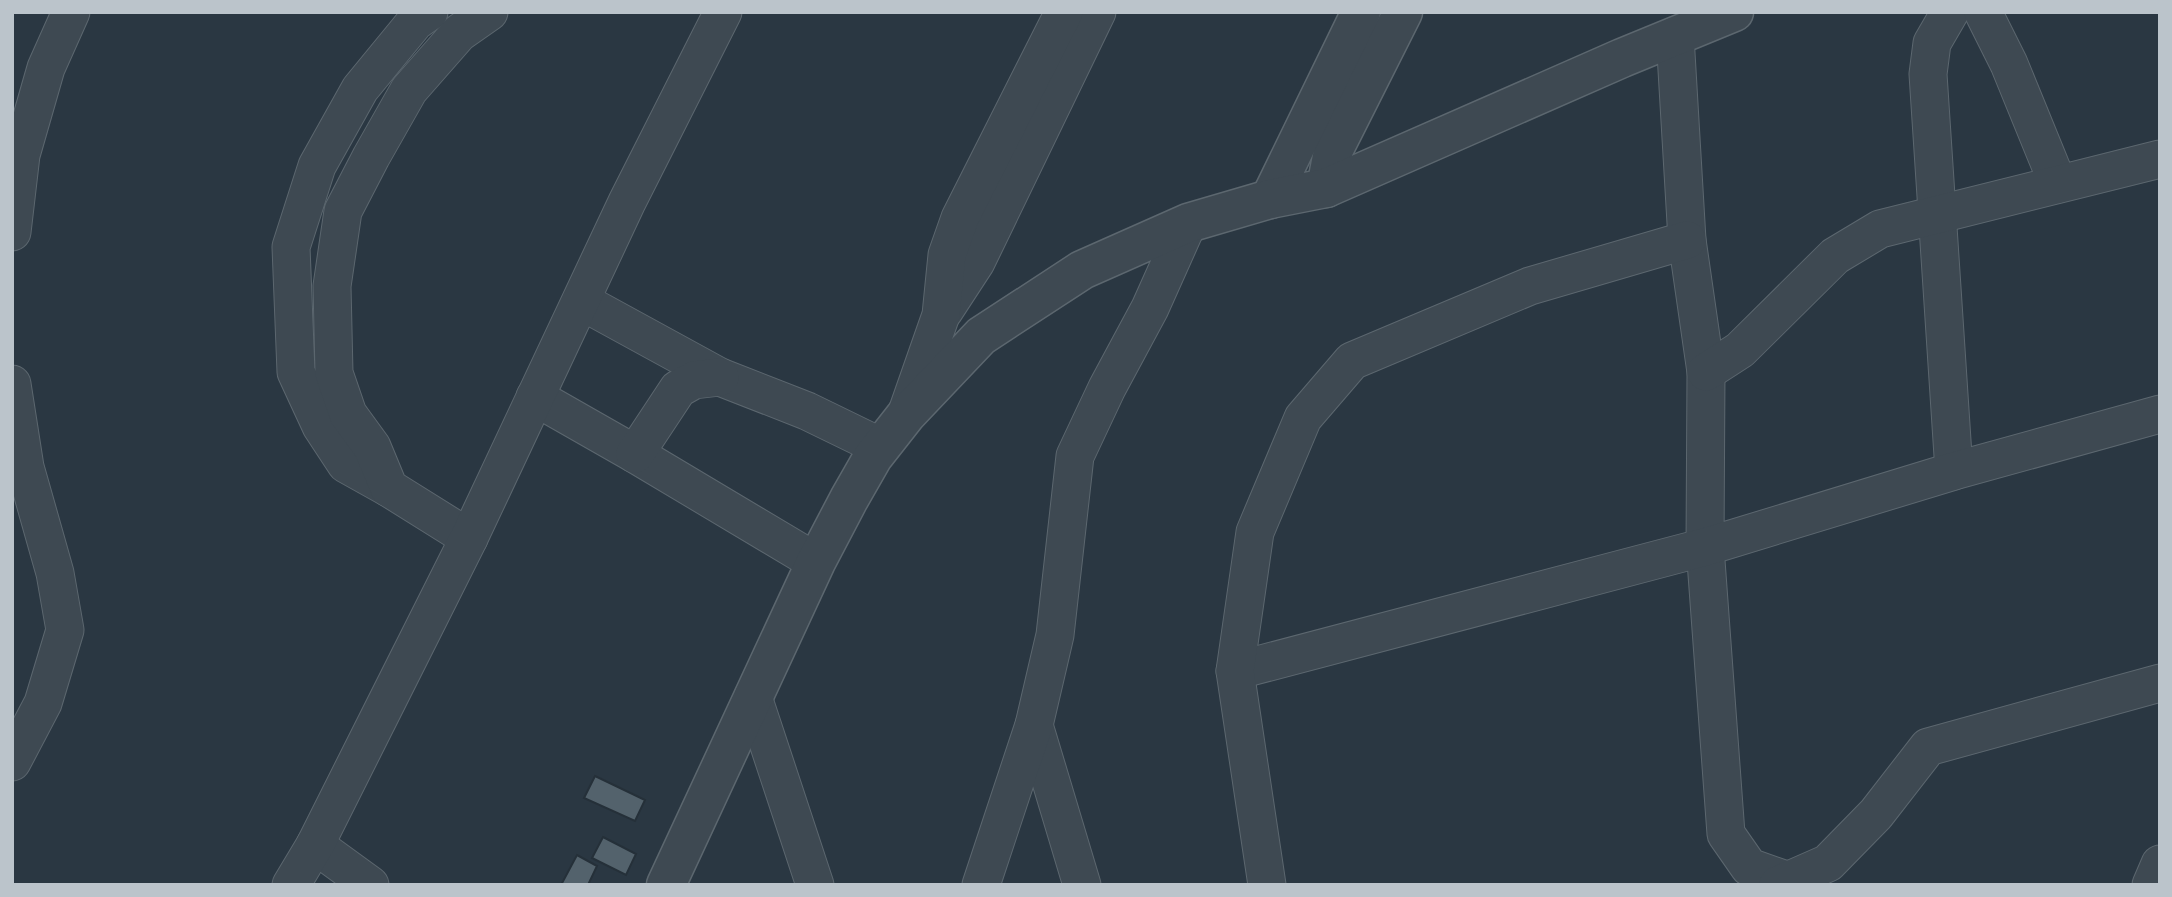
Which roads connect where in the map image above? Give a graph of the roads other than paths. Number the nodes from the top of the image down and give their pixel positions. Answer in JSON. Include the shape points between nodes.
{"nodes":[{"id":1,"x":71,"y":12,"type":"edge"},
{"id":2,"x":429,"y":12,"type":"edge"},
{"id":3,"x":489,"y":12,"type":"edge"},
{"id":4,"x":723,"y":12,"type":"edge"},
{"id":5,"x":1064,"y":12,"type":"edge"},
{"id":6,"x":1097,"y":12,"type":"edge"},
{"id":7,"x":1361,"y":12,"type":"edge"},
{"id":8,"x":1403,"y":12,"type":"edge"},
{"id":9,"x":1734,"y":12,"type":"edge"},
{"id":10,"x":1950,"y":12,"type":"edge"},
{"id":11,"x":1983,"y":12,"type":"edge"},
{"id":12,"x":1675,"y":36,"type":"junction"},
{"id":13,"x":2160,"y":159,"type":"edge"},
{"id":14,"x":2058,"y":184,"type":"junction"},
{"id":15,"x":1326,"y":188,"type":"junction"},
{"id":16,"x":1270,"y":199,"type":"junction"},
{"id":17,"x":1937,"y":216,"type":"junction"},
{"id":18,"x":1188,"y":223,"type":"junction"},
{"id":19,"x":12,"y":232,"type":"edge"},
{"id":20,"x":1687,"y":240,"type":"junction"},
{"id":21,"x":581,"y":301,"type":"junction"},
{"id":22,"x":941,"y":315,"type":"junction"},
{"id":23,"x":1706,"y":372,"type":"junction"},
{"id":24,"x":720,"y":377,"type":"junction"},
{"id":25,"x":12,"y":384,"type":"edge"},
{"id":26,"x":535,"y":397,"type":"junction"},
{"id":27,"x":2160,"y":414,"type":"edge"},
{"id":28,"x":906,"y":415,"type":"junction"},
{"id":29,"x":881,"y":447,"type":"junction"},
{"id":30,"x":635,"y":454,"type":"junction"},
{"id":31,"x":1954,"y":471,"type":"junction"},
{"id":32,"x":389,"y":488,"type":"junction"},
{"id":33,"x":469,"y":538,"type":"junction"},
{"id":34,"x":1705,"y":547,"type":"junction"},
{"id":35,"x":816,"y":562,"type":"junction"},
{"id":36,"x":1235,"y":671,"type":"junction"},
{"id":37,"x":2160,"y":683,"type":"edge"},
{"id":38,"x":753,"y":697,"type":"junction"},
{"id":39,"x":1034,"y":725,"type":"junction"},
{"id":40,"x":12,"y":762,"type":"edge"},
{"id":41,"x":315,"y":845,"type":"junction"},
{"id":42,"x":2160,"y":864,"type":"edge"},
{"id":43,"x":1782,"y":882,"type":"edge"},
{"id":44,"x":291,"y":885,"type":"edge"},
{"id":45,"x":370,"y":885,"type":"edge"},
{"id":46,"x":666,"y":885,"type":"edge"},
{"id":47,"x":816,"y":885,"type":"edge"},
{"id":48,"x":981,"y":885,"type":"edge"},
{"id":49,"x":1082,"y":885,"type":"edge"},
{"id":50,"x":1268,"y":885,"type":"edge"},
{"id":51,"x":2151,"y":885,"type":"edge"}],
"edges":[{"from":1,"to":19,"type":"street","via":[[47,68],[21,155]]},
{"from":2,"to":32,"type":"street","via":[[415,22],[360,89],[317,166],[292,247],[296,372],[321,426],[346,464]]},
{"from":3,"to":32,"type":"street","via":[[459,33],[409,90],[343,211],[332,286],[334,373],[348,414],[372,447]]},
{"from":4,"to":21,"type":"street"},
{"from":5,"to":22,"type":"street","via":[[960,218],[947,255]]},
{"from":6,"to":22,"type":"street","via":[[976,262]]},
{"from":7,"to":16,"type":"street"},
{"from":8,"to":15,"type":"street","via":[[1333,151]]},
{"from":9,"to":12,"type":"street"},
{"from":10,"to":17,"type":"street","via":[[1932,43],[1928,74]]},
{"from":11,"to":14,"type":"street"},
{"from":12,"to":15,"type":"street"},
{"from":12,"to":20,"type":"street"},
{"from":13,"to":14,"type":"street"},
{"from":14,"to":17,"type":"street"},
{"from":15,"to":16,"type":"street"},
{"from":16,"to":18,"type":"street"},
{"from":17,"to":23,"type":"street","via":[[1880,229],[1835,256],[1740,350]]},
{"from":17,"to":31,"type":"street"},
{"from":18,"to":28,"type":"street","via":[[1082,270],[981,336]]},
{"from":18,"to":39,"type":"street","via":[[1075,456],[1055,635]]},
{"from":20,"to":23,"type":"street"},
{"from":20,"to":36,"type":"street","via":[[1530,286],[1352,361],[1303,418],[1255,532]]},
{"from":21,"to":24,"type":"street"},
{"from":21,"to":26,"type":"street"},
{"from":22,"to":28,"type":"street"},
{"from":23,"to":34,"type":"street"},
{"from":24,"to":29,"type":"street","via":[[807,411]]},
{"from":24,"to":30,"type":"street","via":[[694,380],[678,389]]},
{"from":25,"to":40,"type":"street","via":[[25,467],[55,573],[65,630],[43,703]]},
{"from":26,"to":30,"type":"street"},
{"from":26,"to":33,"type":"street"},
{"from":27,"to":31,"type":"street"},
{"from":28,"to":29,"type":"street"},
{"from":29,"to":35,"type":"street"},
{"from":30,"to":35,"type":"street"},
{"from":31,"to":34,"type":"street"},
{"from":32,"to":33,"type":"street"},
{"from":33,"to":41,"type":"street"},
{"from":34,"to":36,"type":"street"},
{"from":34,"to":43,"type":"street","via":[[1726,834],[1749,867]]},
{"from":35,"to":38,"type":"street"},
{"from":36,"to":50,"type":"street"},
{"from":37,"to":43,"type":"street","via":[[1928,747],[1876,814],[1828,863]]},
{"from":38,"to":46,"type":"street"},
{"from":38,"to":47,"type":"street"},
{"from":39,"to":48,"type":"street"},
{"from":39,"to":49,"type":"street"},
{"from":41,"to":44,"type":"street"},
{"from":41,"to":45,"type":"street"},
{"from":42,"to":51,"type":"street"}]}
